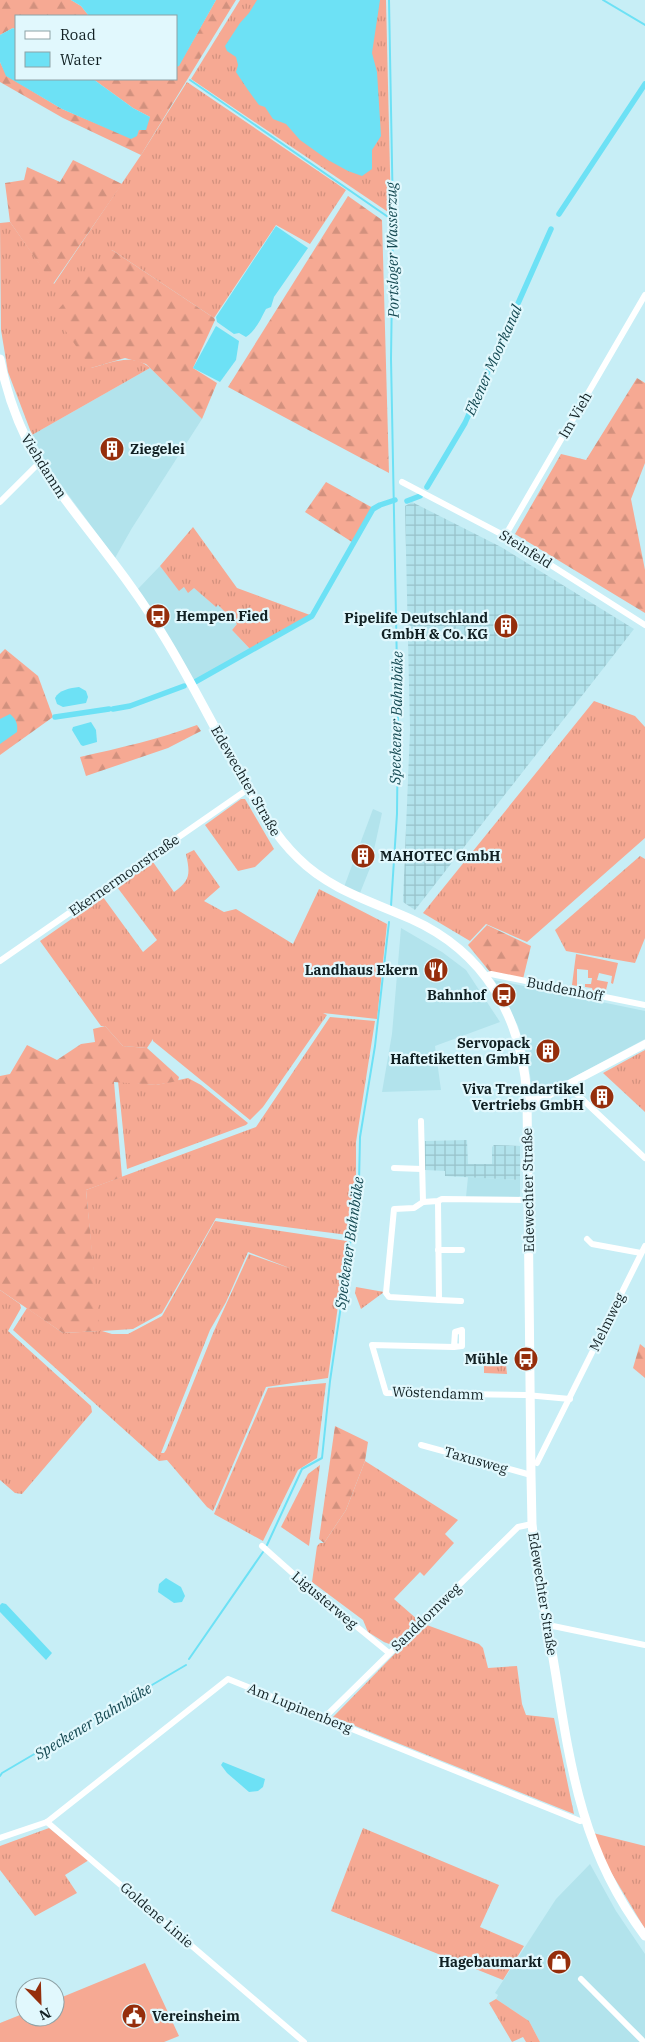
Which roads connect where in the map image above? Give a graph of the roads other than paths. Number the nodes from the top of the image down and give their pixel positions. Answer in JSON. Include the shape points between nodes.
{"nodes":[{"id":1,"x":645,"y":295,"type":"edge"},
{"id":2,"x":0,"y":359,"type":"edge"},
{"id":3,"x":39,"y":462,"type":"junction"},
{"id":4,"x":402,"y":482,"type":"dead end"},
{"id":5,"x":0,"y":502,"type":"edge"},
{"id":6,"x":505,"y":536,"type":"junction"},
{"id":7,"x":112,"y":562,"type":"joint"},
{"id":8,"x":645,"y":625,"type":"edge"},
{"id":9,"x":248,"y":789,"type":"junction"},
{"id":10,"x":0,"y":961,"type":"edge"},
{"id":11,"x":485,"y":976,"type":"junction"},
{"id":12,"x":645,"y":1005,"type":"edge"},
{"id":13,"x":645,"y":1044,"type":"edge"},
{"id":14,"x":567,"y":1085,"type":"junction"},
{"id":15,"x":550,"y":1093,"type":"junction"},
{"id":16,"x":526,"y":1097,"type":"junction"},
{"id":17,"x":527,"y":1108,"type":"junction"},
{"id":18,"x":421,"y":1121,"type":"dead end"},
{"id":19,"x":645,"y":1158,"type":"edge"},
{"id":20,"x":394,"y":1168,"type":"dead end"},
{"id":21,"x":422,"y":1169,"type":"junction"},
{"id":22,"x":528,"y":1200,"type":"junction"},
{"id":23,"x":438,"y":1201,"type":"junction"},
{"id":24,"x":423,"y":1202,"type":"junction"},
{"id":25,"x":587,"y":1239,"type":"dead end"},
{"id":26,"x":645,"y":1246,"type":"edge"},
{"id":27,"x":438,"y":1250,"type":"junction"},
{"id":28,"x":462,"y":1250,"type":"dead end"},
{"id":29,"x":641,"y":1252,"type":"junction"},
{"id":30,"x":439,"y":1300,"type":"junction"},
{"id":31,"x":460,"y":1301,"type":"dead end"},
{"id":32,"x":454,"y":1347,"type":"dead end"},
{"id":33,"x":530,"y":1396,"type":"junction"},
{"id":34,"x":570,"y":1399,"type":"junction"},
{"id":35,"x":422,"y":1445,"type":"dead end"},
{"id":36,"x":536,"y":1463,"type":"dead end"},
{"id":37,"x":531,"y":1475,"type":"junction"},
{"id":38,"x":532,"y":1524,"type":"junction"},
{"id":39,"x":262,"y":1546,"type":"dead end"},
{"id":40,"x":548,"y":1627,"type":"junction"},
{"id":41,"x":645,"y":1645,"type":"edge"},
{"id":42,"x":389,"y":1653,"type":"junction"},
{"id":43,"x":324,"y":1718,"type":"junction"},
{"id":44,"x":585,"y":1820,"type":"junction"},
{"id":45,"x":47,"y":1822,"type":"junction"},
{"id":46,"x":0,"y":1838,"type":"edge"},
{"id":47,"x":645,"y":1936,"type":"edge"},
{"id":48,"x":581,"y":1979,"type":"dead end"},
{"id":49,"x":304,"y":2042,"type":"edge"},
{"id":50,"x":644,"y":2042,"type":"edge"}],
"edges":[{"from":1,"to":6,"type":"street","name":"Im Vieh"},
{"from":2,"to":3,"type":"main road","name":"Viehdamm","via":[[12,406]]},
{"from":3,"to":5,"type":"street"},
{"from":3,"to":7,"type":"main road","name":"Viehdamm"},
{"from":4,"to":6,"type":"street","name":"Steinfeld"},
{"from":6,"to":8,"type":"street","name":"Steinfeld"},
{"from":7,"to":9,"type":"main road","name":"Edewechter Straße","via":[[162,633]]},
{"from":9,"to":10,"type":"street","name":"Ekernermoorstraße"},
{"from":9,"to":11,"type":"main road","name":"Edewechter Straße","via":[[273,830],[313,872],[345,892],[409,918],[436,933],[459,949]]},
{"from":11,"to":12,"type":"street","name":"Buddenhoff","via":[[491,974]]},
{"from":11,"to":16,"type":"main road","name":"Edewechter Straße","via":[[516,1031],[524,1062]]},
{"from":13,"to":14,"type":"street"},
{"from":14,"to":15,"type":"street"},
{"from":14,"to":19,"type":"street"},
{"from":15,"to":16,"type":"street"},
{"from":15,"to":17,"type":"street"},
{"from":16,"to":17,"type":"main road","name":"Edewechter Straße"},
{"from":17,"to":22,"type":"main road","name":"Edewechter Straße"},
{"from":18,"to":21,"type":"street"},
{"from":20,"to":21,"type":"street"},
{"from":21,"to":24,"type":"street"},
{"from":22,"to":23,"type":"street"},
{"from":22,"to":33,"type":"main road","name":"Edewechter Straße"},
{"from":23,"to":24,"type":"street"},
{"from":23,"to":27,"type":"street"},
{"from":24,"to":30,"type":"street","via":[[414,1208],[394,1209],[386,1293],[389,1297]]},
{"from":25,"to":29,"type":"street","via":[[592,1244]]},
{"from":26,"to":29,"type":"street","name":"Melmweg"},
{"from":27,"to":28,"type":"street"},
{"from":27,"to":30,"type":"street"},
{"from":29,"to":34,"type":"street","name":"Melmweg"},
{"from":30,"to":31,"type":"street"},
{"from":32,"to":33,"type":"street","name":"Wöstendamm","via":[[372,1345],[386,1393]]},
{"from":33,"to":34,"type":"street"},
{"from":33,"to":37,"type":"main road","name":"Edewechter Straße"},
{"from":34,"to":36,"type":"street","name":"Melmweg"},
{"from":35,"to":37,"type":"street","name":"Taxusweg"},
{"from":37,"to":38,"type":"main road","name":"Edewechter Straße"},
{"from":38,"to":40,"type":"main road","name":"Edewechter Straße"},
{"from":38,"to":42,"type":"street","name":"Sanddornweg","via":[[518,1527]]},
{"from":39,"to":42,"type":"street","name":"Ligusterweg"},
{"from":40,"to":41,"type":"street"},
{"from":40,"to":44,"type":"main road","name":"Edewechter Straße","via":[[572,1771]]},
{"from":42,"to":43,"type":"street","name":"Sanddornweg"},
{"from":43,"to":44,"type":"street","name":"Am Lupinenberg","via":[[580,1821]]},
{"from":43,"to":45,"type":"street","name":"Am Lupinenberg","via":[[228,1679]]},
{"from":44,"to":47,"type":"main road","name":"Edewechter Straße","via":[[610,1881]]},
{"from":45,"to":46,"type":"street"},
{"from":45,"to":49,"type":"street","name":"Goldene Linie"},
{"from":48,"to":50,"type":"street"}]}
